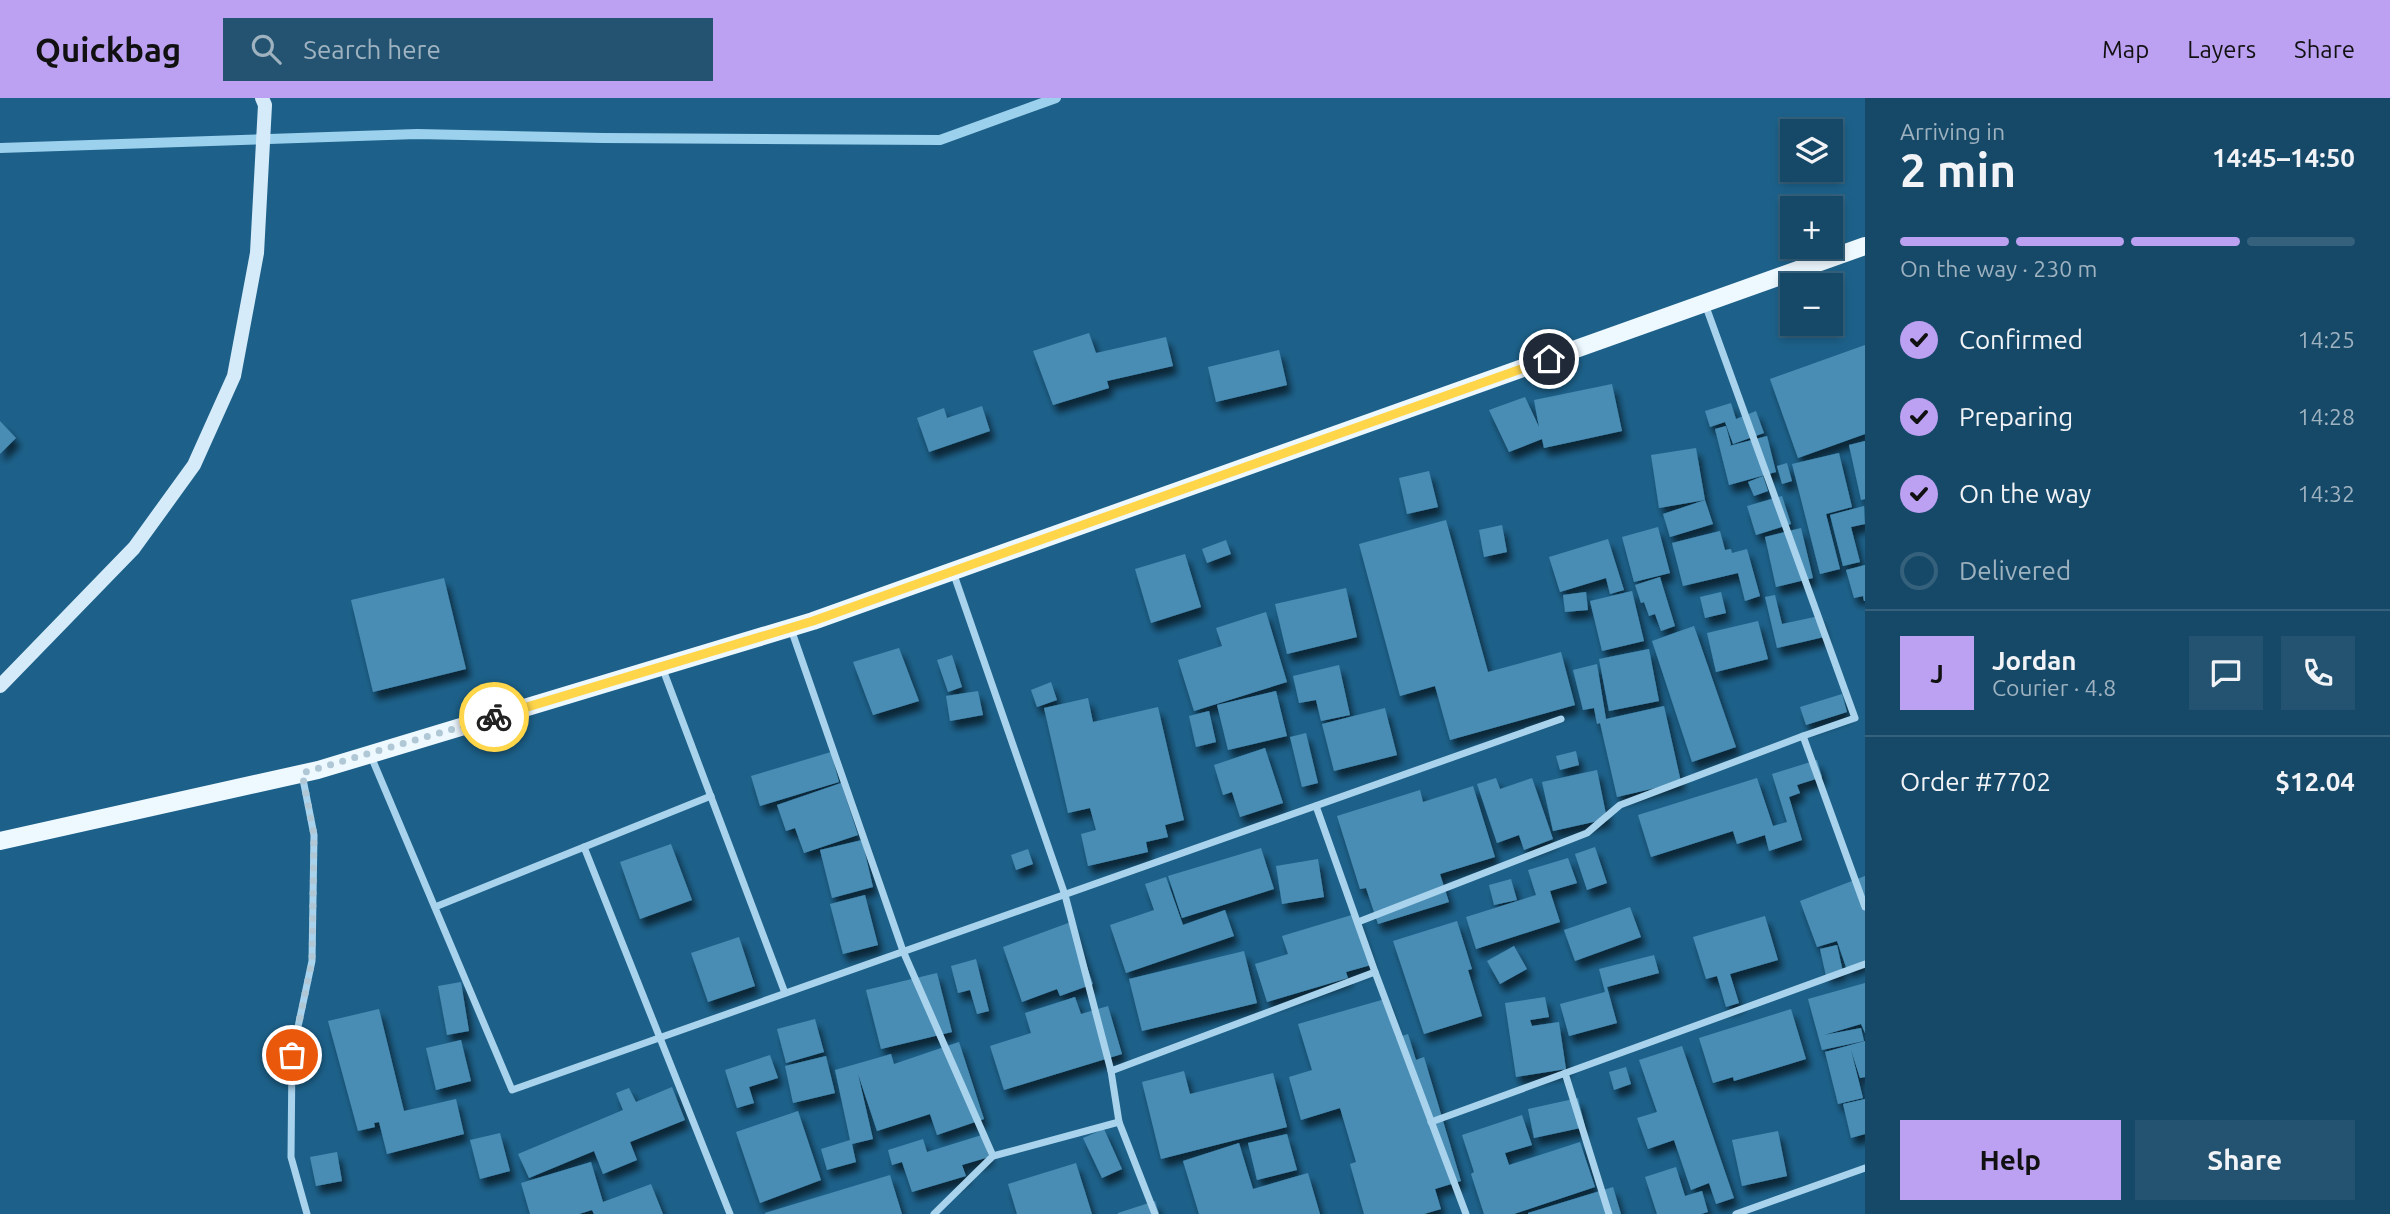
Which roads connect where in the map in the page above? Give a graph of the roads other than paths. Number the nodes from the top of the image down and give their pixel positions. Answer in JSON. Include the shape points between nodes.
{"nodes":[{"id":1,"x":262,"y":98,"type":"edge"},
{"id":2,"x":1865,"y":246,"type":"edge"},
{"id":3,"x":1705,"y":303,"type":"junction"},
{"id":4,"x":953,"y":572,"type":"junction"},
{"id":5,"x":790,"y":628,"type":"junction"},
{"id":6,"x":662,"y":666,"type":"junction"},
{"id":7,"x":0,"y":686,"type":"edge"},
{"id":8,"x":1561,"y":719,"type":"dead end"},
{"id":9,"x":1803,"y":736,"type":"junction"},
{"id":10,"x":369,"y":754,"type":"junction"},
{"id":11,"x":302,"y":773,"type":"junction"},
{"id":12,"x":711,"y":796,"type":"junction"},
{"id":13,"x":1316,"y":806,"type":"junction"},
{"id":14,"x":0,"y":841,"type":"edge"},
{"id":15,"x":584,"y":847,"type":"junction"},
{"id":16,"x":1065,"y":895,"type":"junction"},
{"id":17,"x":435,"y":907,"type":"junction"},
{"id":18,"x":1865,"y":907,"type":"edge"},
{"id":19,"x":1358,"y":922,"type":"junction"},
{"id":20,"x":903,"y":951,"type":"junction"},
{"id":21,"x":1865,"y":964,"type":"edge"},
{"id":22,"x":1375,"y":972,"type":"junction"},
{"id":23,"x":785,"y":993,"type":"junction"},
{"id":24,"x":659,"y":1037,"type":"junction"},
{"id":25,"x":1111,"y":1071,"type":"junction"},
{"id":26,"x":1565,"y":1073,"type":"junction"},
{"id":27,"x":1119,"y":1122,"type":"junction"},
{"id":28,"x":1431,"y":1122,"type":"junction"},
{"id":29,"x":993,"y":1156,"type":"junction"},
{"id":30,"x":1865,"y":1168,"type":"edge"},
{"id":31,"x":307,"y":1214,"type":"edge"},
{"id":32,"x":730,"y":1214,"type":"edge"},
{"id":33,"x":934,"y":1214,"type":"edge"},
{"id":34,"x":1155,"y":1214,"type":"edge"},
{"id":35,"x":1466,"y":1214,"type":"edge"},
{"id":36,"x":1609,"y":1214,"type":"edge"},
{"id":37,"x":1736,"y":1214,"type":"edge"}],
"edges":[{"from":1,"to":7,"type":"street","via":[[257,253],[234,376],[194,465],[134,548]]},
{"from":2,"to":3,"type":"main road"},
{"from":3,"to":4,"type":"main road"},
{"from":3,"to":9,"type":"street","via":[[1855,718]]},
{"from":4,"to":5,"type":"main road"},
{"from":4,"to":16,"type":"street"},
{"from":5,"to":6,"type":"main road"},
{"from":5,"to":20,"type":"street"},
{"from":6,"to":10,"type":"main road"},
{"from":6,"to":12,"type":"street"},
{"from":8,"to":13,"type":"street"},
{"from":9,"to":18,"type":"street"},
{"from":9,"to":19,"type":"street","via":[[1620,805],[1587,833]]},
{"from":10,"to":11,"type":"main road"},
{"from":10,"to":17,"type":"street"},
{"from":11,"to":14,"type":"main road"},
{"from":11,"to":31,"type":"street","via":[[314,835],[312,961],[292,1055],[291,1157]]},
{"from":12,"to":15,"type":"street"},
{"from":12,"to":23,"type":"street"},
{"from":13,"to":16,"type":"street"},
{"from":13,"to":19,"type":"street"},
{"from":15,"to":17,"type":"street"},
{"from":15,"to":24,"type":"street"},
{"from":16,"to":20,"type":"street"},
{"from":16,"to":25,"type":"street"},
{"from":17,"to":24,"type":"street","via":[[512,1090]]},
{"from":19,"to":22,"type":"street"},
{"from":20,"to":23,"type":"street"},
{"from":20,"to":29,"type":"street"},
{"from":21,"to":26,"type":"street"},
{"from":22,"to":25,"type":"street"},
{"from":22,"to":28,"type":"street"},
{"from":23,"to":24,"type":"street"},
{"from":24,"to":32,"type":"street"},
{"from":25,"to":27,"type":"street"},
{"from":26,"to":28,"type":"street"},
{"from":26,"to":36,"type":"street"},
{"from":27,"to":29,"type":"street"},
{"from":27,"to":34,"type":"street"},
{"from":28,"to":35,"type":"street"},
{"from":29,"to":33,"type":"street"},
{"from":30,"to":37,"type":"street"}]}
